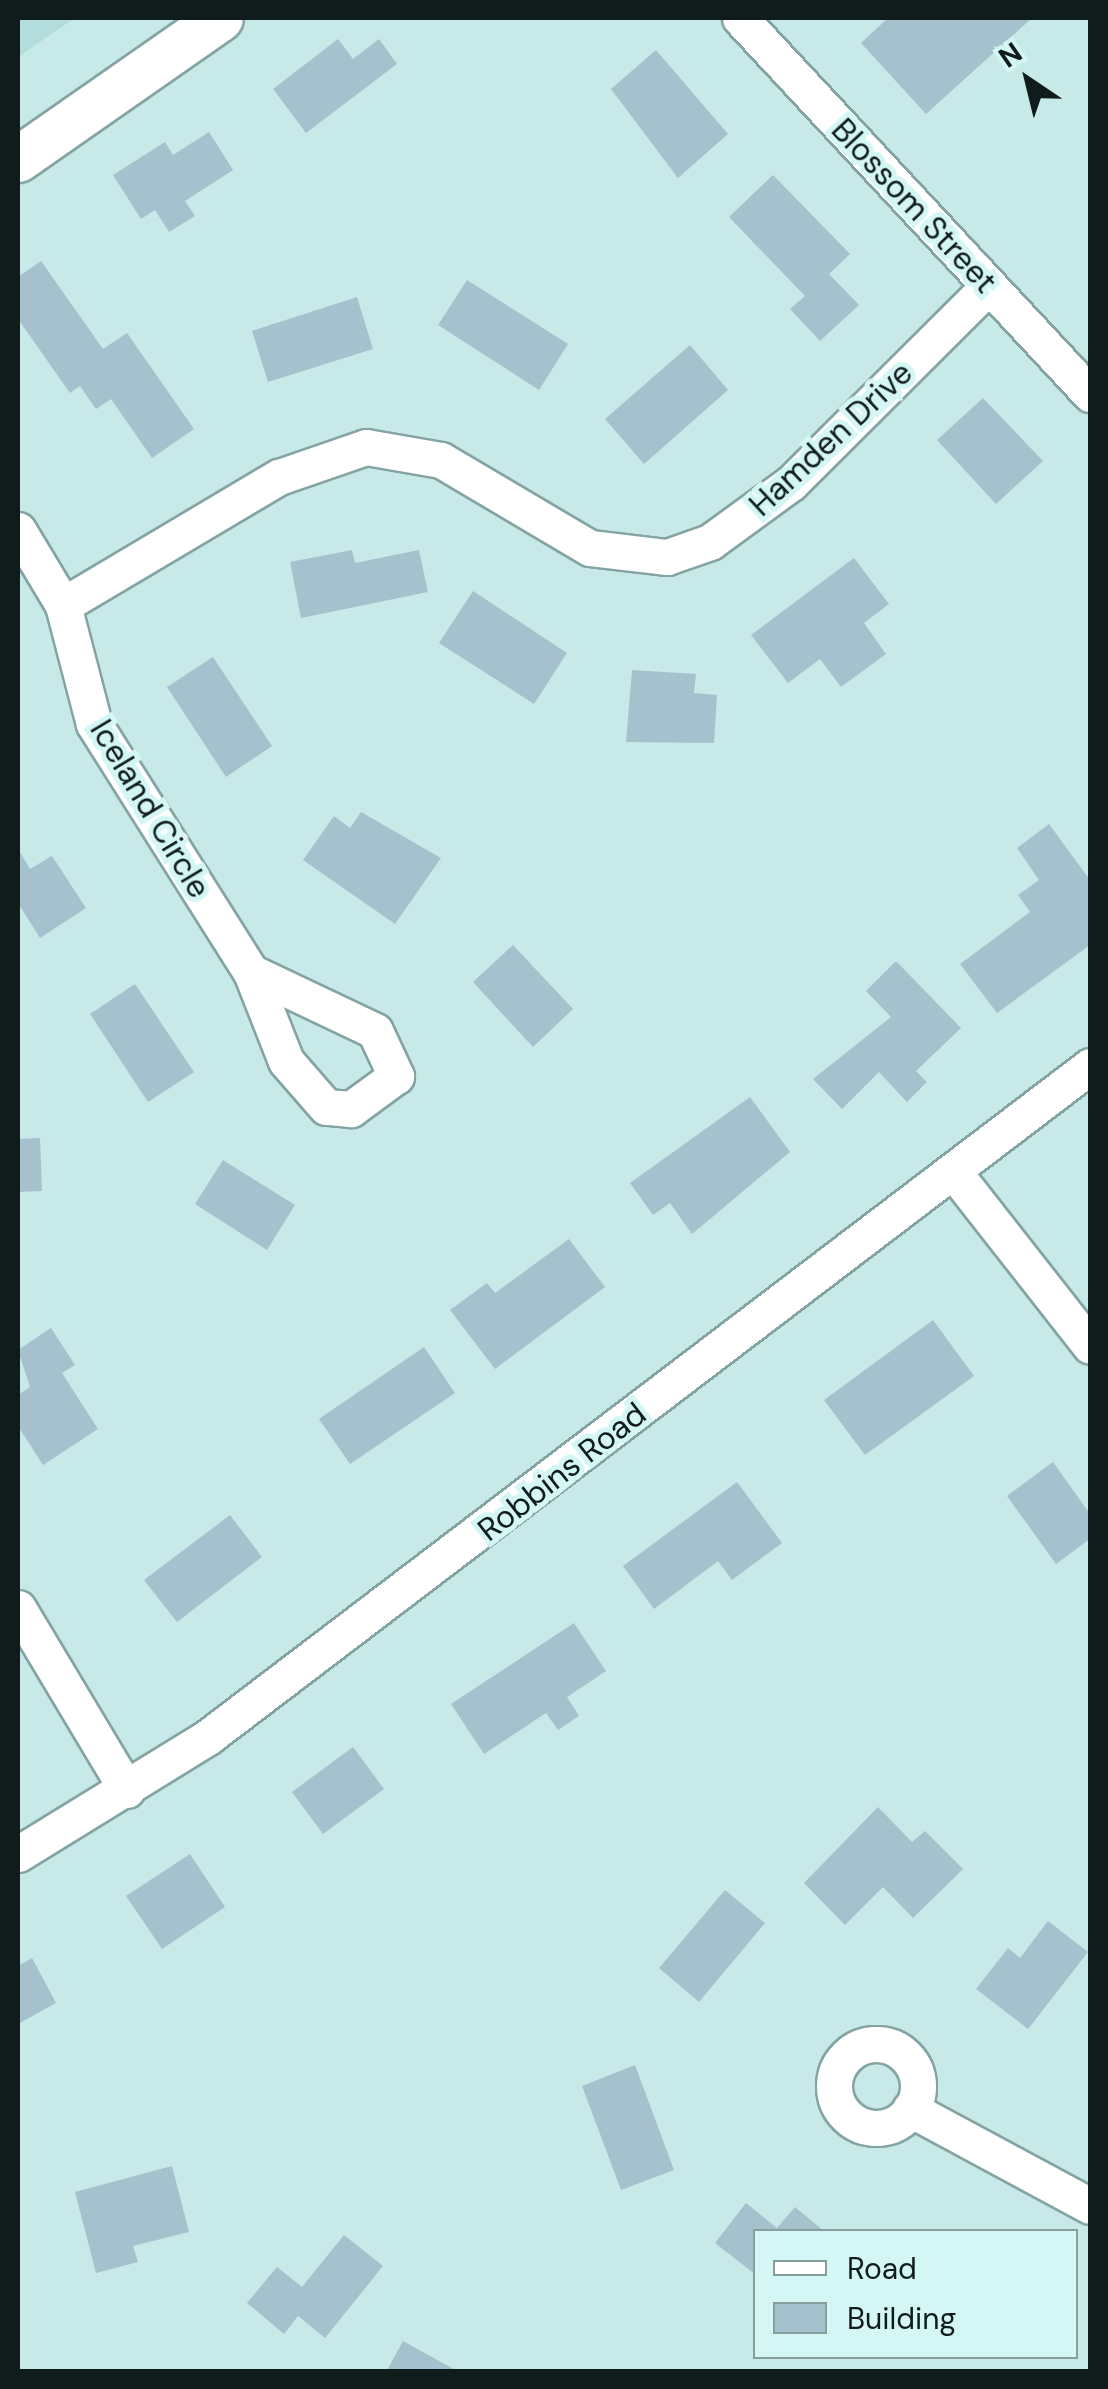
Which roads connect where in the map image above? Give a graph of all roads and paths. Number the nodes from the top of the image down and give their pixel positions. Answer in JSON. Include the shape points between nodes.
{"nodes":[{"id":1,"x":220,"y":18,"type":"edge"},
{"id":2,"x":740,"y":18,"type":"edge"},
{"id":3,"x":18,"y":159,"type":"edge"},
{"id":4,"x":988,"y":287,"type":"junction"},
{"id":5,"x":1090,"y":394,"type":"edge"},
{"id":6,"x":18,"y":530,"type":"edge"},
{"id":7,"x":62,"y":605,"type":"junction"},
{"id":8,"x":251,"y":972,"type":"dead end"},
{"id":9,"x":1090,"y":1066,"type":"edge"},
{"id":10,"x":952,"y":1171,"type":"junction"},
{"id":11,"x":1090,"y":1346,"type":"edge"},
{"id":12,"x":18,"y":1608,"type":"edge"},
{"id":13,"x":127,"y":1790,"type":"junction"},
{"id":14,"x":18,"y":1854,"type":"edge"},
{"id":15,"x":910,"y":2109,"type":"dead end"},
{"id":16,"x":1090,"y":2206,"type":"edge"}],
"edges":[{"from":1,"to":3,"type":"street"},
{"from":2,"to":4,"type":"street","name":"Blossom Street"},
{"from":4,"to":5,"type":"street","name":"Blossom Street"},
{"from":4,"to":7,"type":"street","name":"Hamden Drive","via":[[791,484],[696,547],[628,558],[590,548],[440,460],[366,447],[279,476]]},
{"from":6,"to":7,"type":"street","name":"Iceland Circle"},
{"from":7,"to":8,"type":"street","name":"Iceland Circle","via":[[94,724]]},
{"from":9,"to":10,"type":"street","name":"Robbins Road"},
{"from":10,"to":11,"type":"street"},
{"from":10,"to":13,"type":"street","name":"Robbins Road","via":[[454,1555]]},
{"from":12,"to":13,"type":"street"},
{"from":13,"to":14,"type":"street","name":"Robbins Road"},
{"from":15,"to":16,"type":"street"}]}
